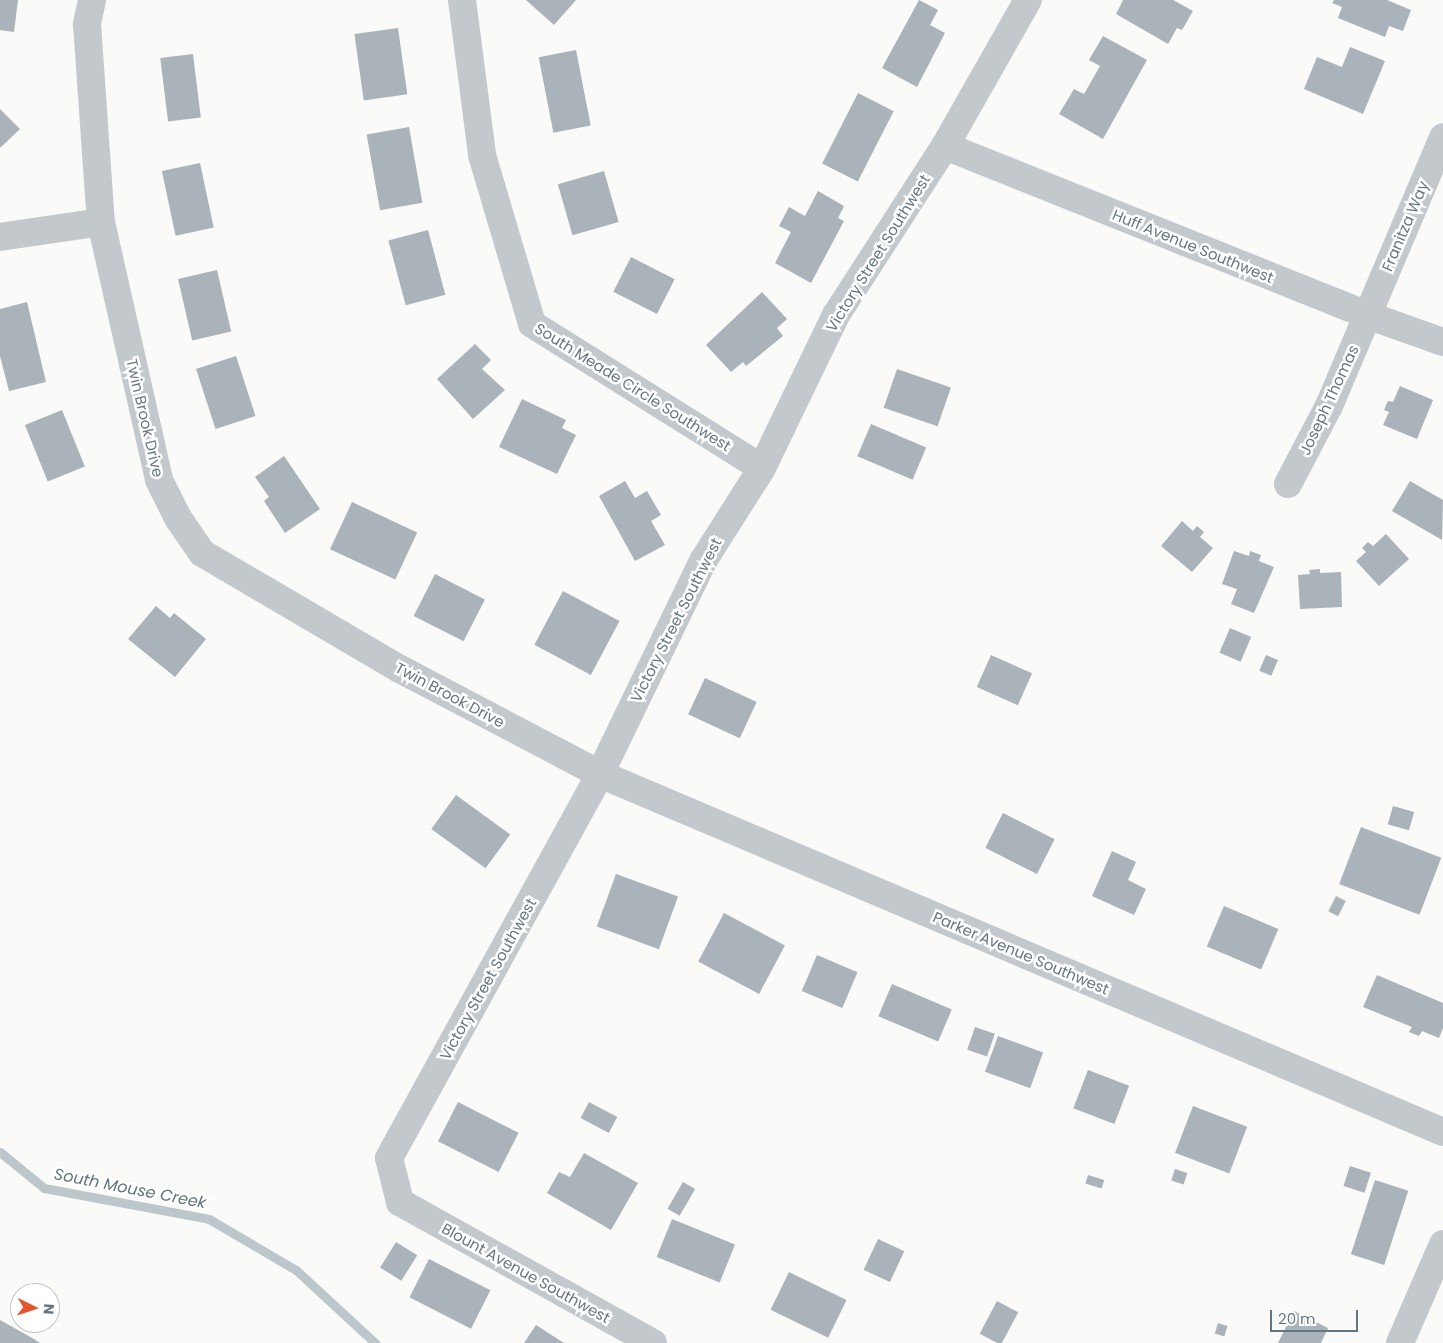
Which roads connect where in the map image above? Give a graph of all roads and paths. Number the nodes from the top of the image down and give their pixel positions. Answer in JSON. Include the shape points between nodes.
{"nodes":[{"id":1,"x":92,"y":0,"type":"edge"},
{"id":2,"x":462,"y":0,"type":"edge"},
{"id":3,"x":1028,"y":0,"type":"edge"},
{"id":4,"x":1443,"y":137,"type":"edge"},
{"id":5,"x":945,"y":146,"type":"junction"},
{"id":6,"x":101,"y":222,"type":"junction"},
{"id":7,"x":0,"y":237,"type":"edge"},
{"id":8,"x":1367,"y":315,"type":"junction"},
{"id":9,"x":1443,"y":342,"type":"edge"},
{"id":10,"x":762,"y":468,"type":"junction"},
{"id":11,"x":1288,"y":484,"type":"dead end"},
{"id":12,"x":600,"y":774,"type":"junction"},
{"id":13,"x":1443,"y":1132,"type":"edge"},
{"id":14,"x":400,"y":1202,"type":"joint"},
{"id":15,"x":1443,"y":1244,"type":"edge"},
{"id":16,"x":653,"y":1343,"type":"edge"},
{"id":17,"x":1400,"y":1343,"type":"edge"}],
"edges":[{"from":1,"to":6,"type":"street","name":"Twin Brook Drive","via":[[87,24]]},
{"from":2,"to":10,"type":"street","name":"South Meade Circle Southwest","via":[[482,155],[532,324]]},
{"from":3,"to":5,"type":"street","name":"Victory Street Southwest"},
{"from":4,"to":8,"type":"street","name":"Franitza Way"},
{"from":5,"to":8,"type":"street","name":"Huff Avenue Southwest"},
{"from":5,"to":10,"type":"street","name":"Victory Street Southwest","via":[[836,315]]},
{"from":6,"to":7,"type":"street"},
{"from":6,"to":12,"type":"street","name":"Twin Brook Drive","via":[[159,480],[178,518],[202,553],[400,669]]},
{"from":8,"to":9,"type":"street","name":"Huff Avenue Southwest"},
{"from":8,"to":11,"type":"street","name":"Joseph Thomas","via":[[1329,406]]},
{"from":10,"to":12,"type":"street","name":"Victory Street Southwest","via":[[703,561]]},
{"from":12,"to":13,"type":"street","name":"Parker Avenue Southwest"},
{"from":12,"to":14,"type":"street","name":"Victory Street Southwest","via":[[390,1158]]},
{"from":14,"to":16,"type":"street","name":"Blount Avenue Southwest"},
{"from":15,"to":17,"type":"street"}]}
